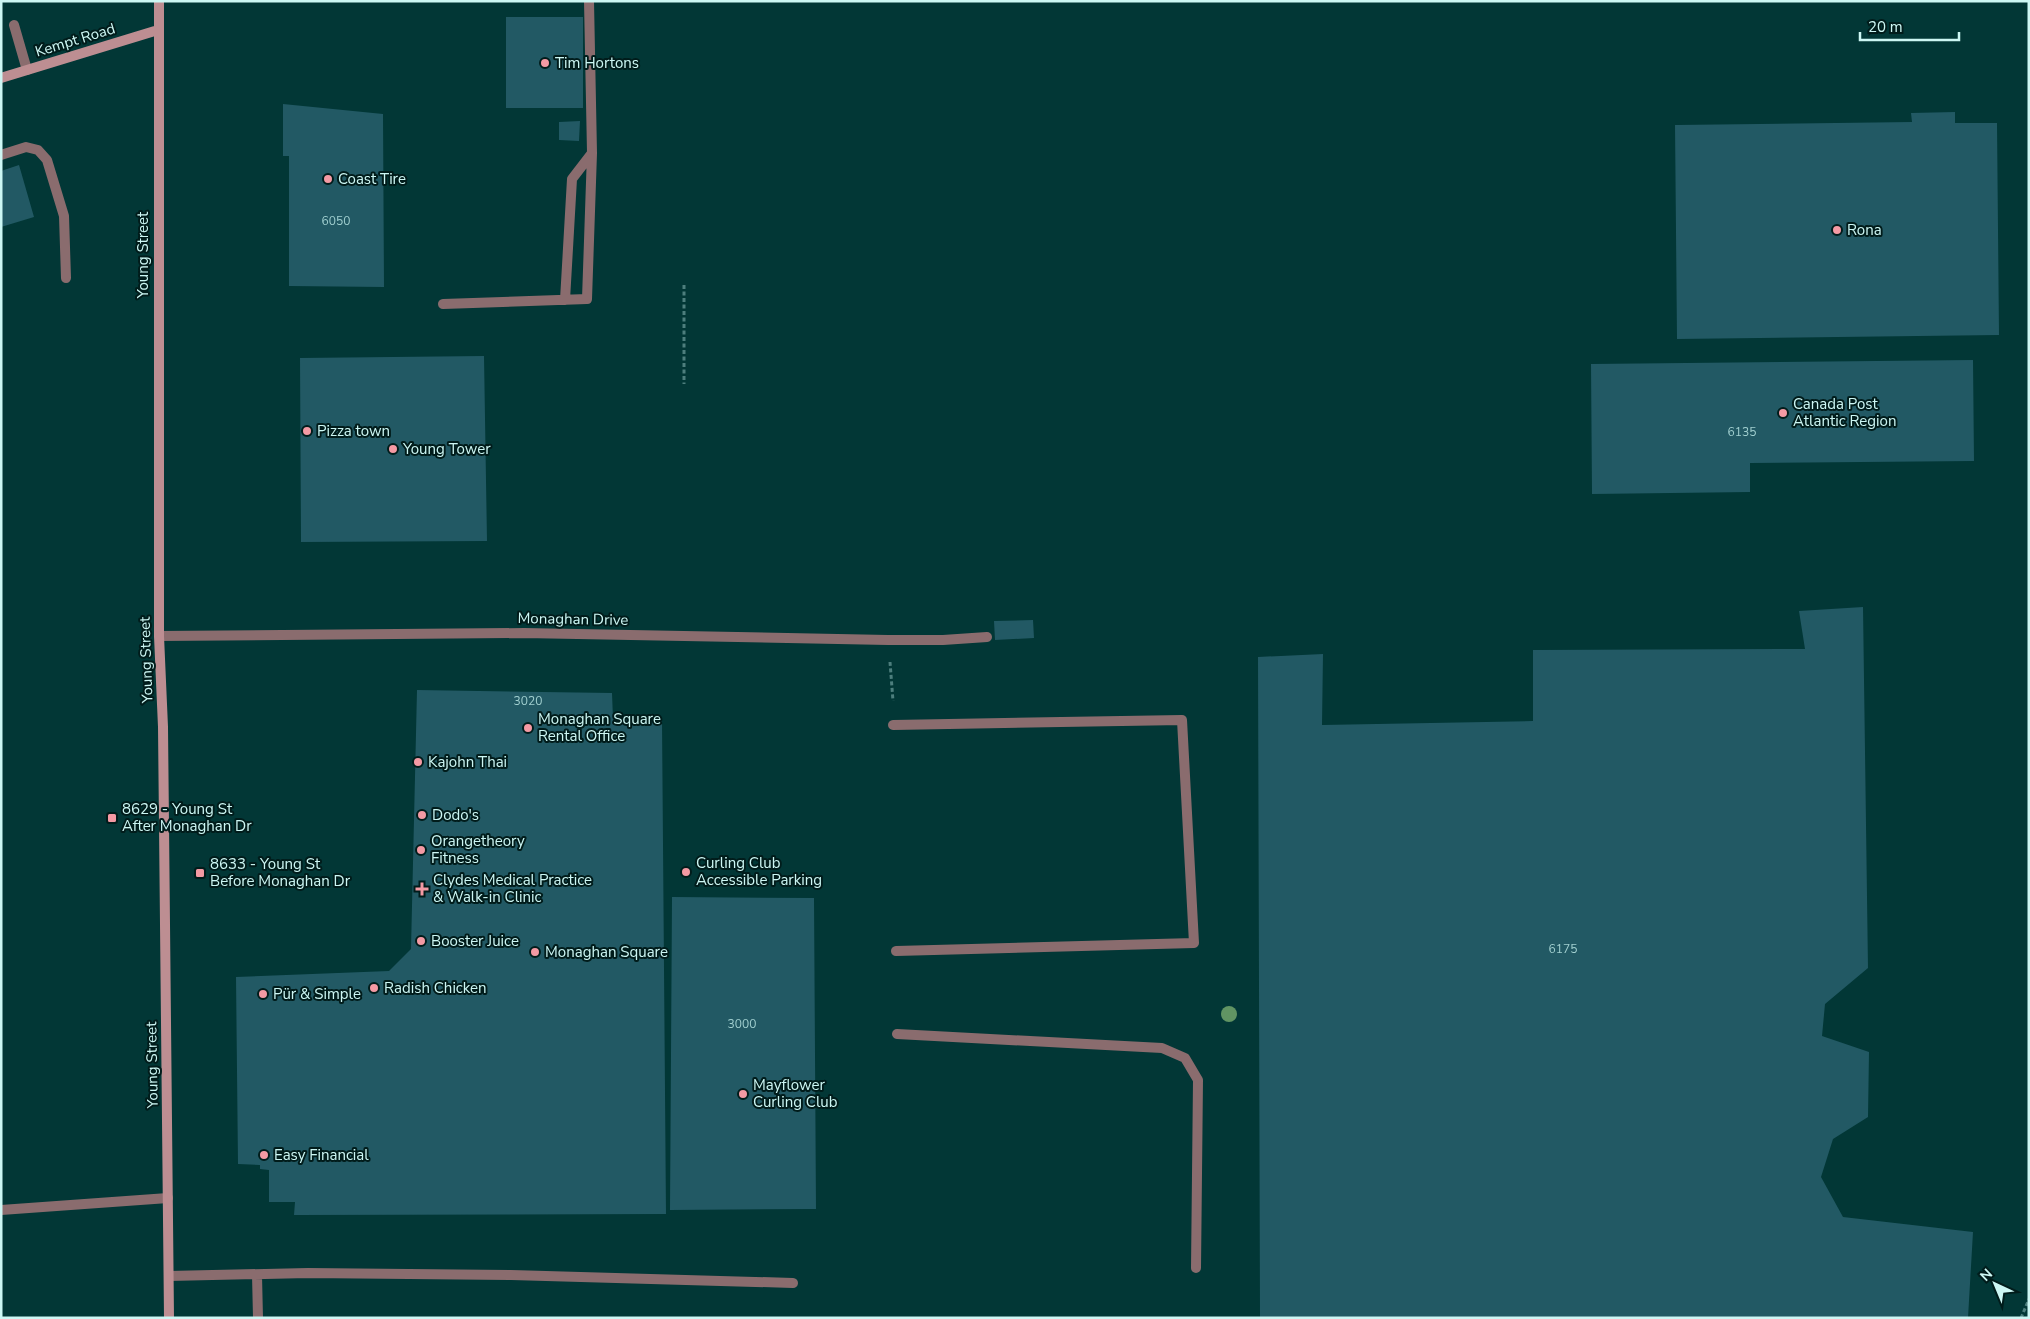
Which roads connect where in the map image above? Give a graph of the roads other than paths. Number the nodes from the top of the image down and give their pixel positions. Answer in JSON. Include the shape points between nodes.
{"nodes":[{"id":1,"x":159,"y":1,"type":"edge"},
{"id":2,"x":589,"y":1,"type":"edge"},
{"id":3,"x":14,"y":25,"type":"dead end"},
{"id":4,"x":158,"y":30,"type":"junction"},
{"id":5,"x":27,"y":70,"type":"junction"},
{"id":6,"x":1,"y":78,"type":"edge"},
{"id":7,"x":592,"y":153,"type":"junction"},
{"id":8,"x":1,"y":155,"type":"edge"},
{"id":9,"x":66,"y":278,"type":"dead end"},
{"id":10,"x":565,"y":300,"type":"junction"},
{"id":11,"x":443,"y":304,"type":"dead end"},
{"id":12,"x":160,"y":636,"type":"junction"},
{"id":13,"x":987,"y":637,"type":"dead end"},
{"id":14,"x":893,"y":725,"type":"dead end"},
{"id":15,"x":896,"y":951,"type":"dead end"},
{"id":16,"x":897,"y":1034,"type":"dead end"},
{"id":17,"x":168,"y":1198,"type":"junction"},
{"id":18,"x":1,"y":1210,"type":"edge"},
{"id":19,"x":1196,"y":1268,"type":"dead end"},
{"id":20,"x":256,"y":1275,"type":"junction"},
{"id":21,"x":170,"y":1276,"type":"junction"},
{"id":22,"x":793,"y":1283,"type":"dead end"},
{"id":23,"x":169,"y":1318,"type":"edge"},
{"id":24,"x":258,"y":1318,"type":"edge"}],
"edges":[{"from":1,"to":4,"type":"main road","name":"Young Street"},
{"from":2,"to":7,"type":"street"},
{"from":3,"to":5,"type":"street"},
{"from":4,"to":5,"type":"main road","name":"Kempt Road"},
{"from":4,"to":12,"type":"main road","name":"Young Street"},
{"from":5,"to":6,"type":"main road","name":"Kempt Road"},
{"from":7,"to":10,"type":"street","via":[[572,179]]},
{"from":7,"to":10,"type":"street","via":[[587,299]]},
{"from":8,"to":9,"type":"street","via":[[26,147],[38,150],[47,160],[64,216]]},
{"from":10,"to":11,"type":"street"},
{"from":12,"to":13,"type":"street","name":"Monaghan Drive","via":[[524,633],[888,640]]},
{"from":12,"to":17,"type":"main road","name":"Young Street"},
{"from":14,"to":15,"type":"street","via":[[1182,720],[1194,944]]},
{"from":16,"to":19,"type":"street","via":[[1162,1048],[1185,1058],[1198,1080]]},
{"from":17,"to":18,"type":"street"},
{"from":17,"to":21,"type":"main road","name":"Young Street"},
{"from":20,"to":21,"type":"street"},
{"from":20,"to":22,"type":"street","via":[[511,1275]]},
{"from":20,"to":24,"type":"street"},
{"from":21,"to":23,"type":"main road","name":"Young Street"}]}
